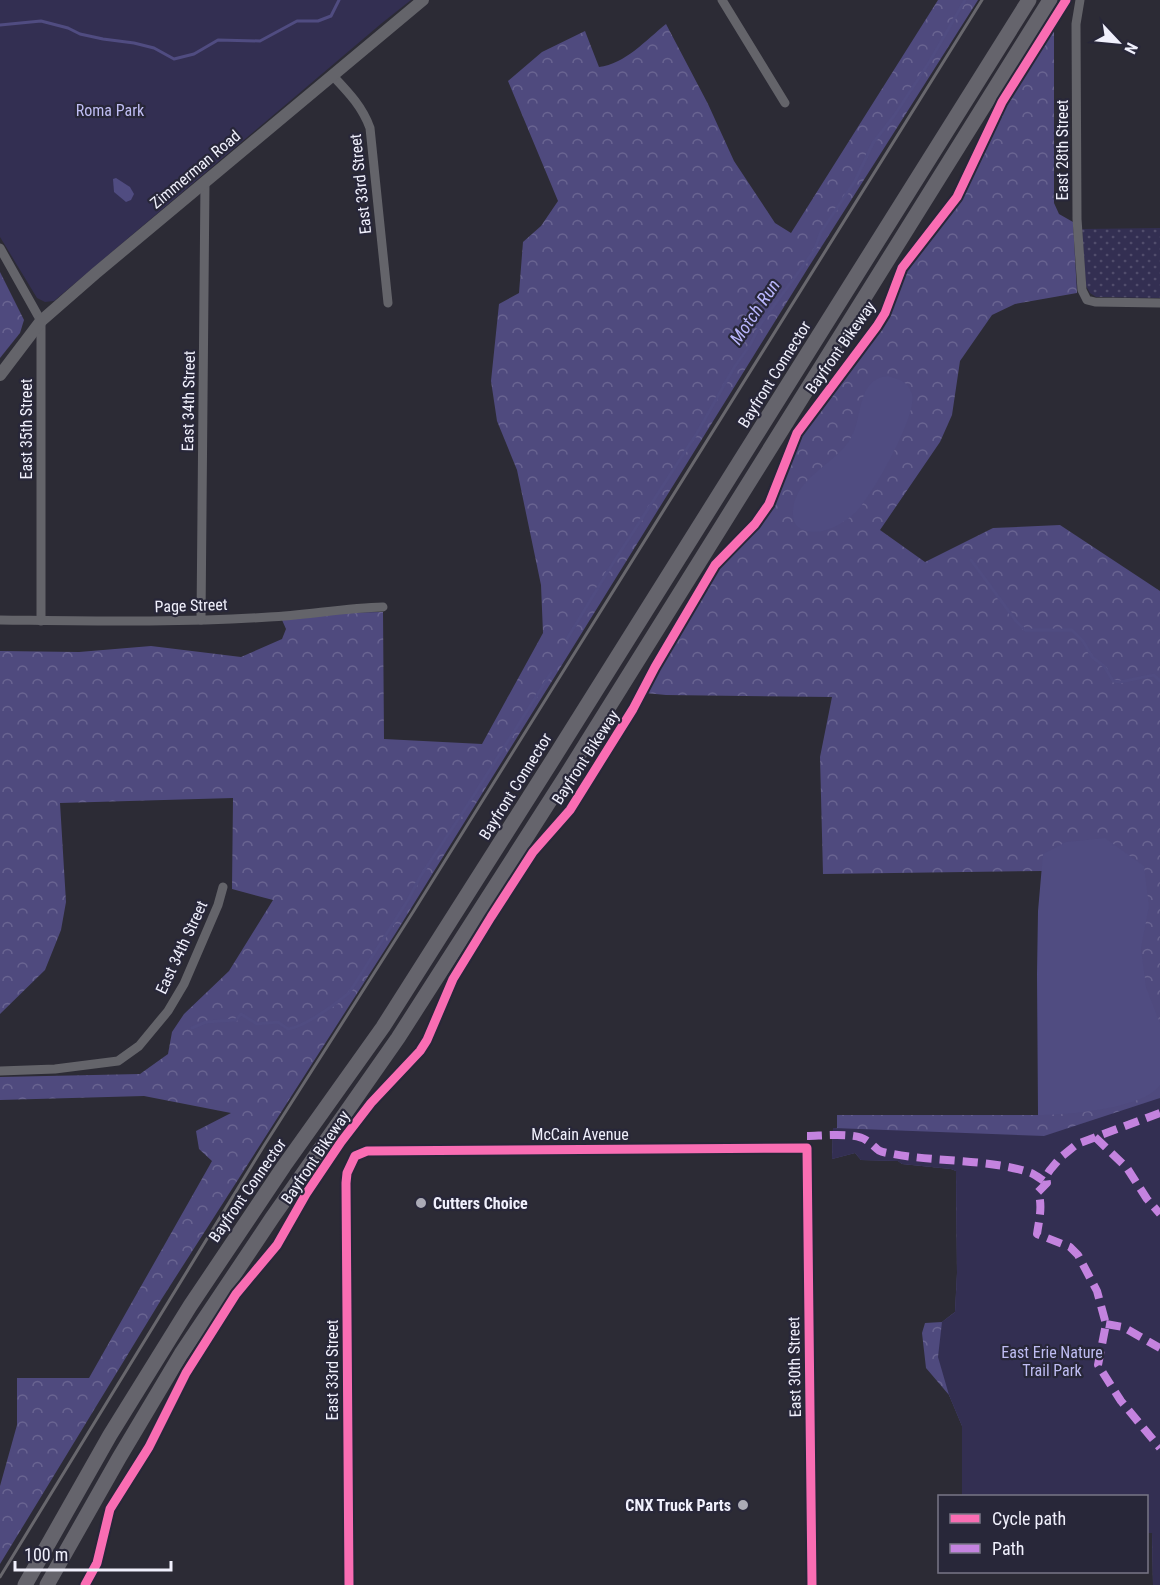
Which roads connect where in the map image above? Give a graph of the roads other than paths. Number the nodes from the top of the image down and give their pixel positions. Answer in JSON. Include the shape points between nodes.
{"nodes":[{"id":1,"x":423,"y":0,"type":"edge"},
{"id":2,"x":722,"y":0,"type":"edge"},
{"id":3,"x":1029,"y":0,"type":"edge"},
{"id":4,"x":1050,"y":0,"type":"edge"},
{"id":5,"x":1080,"y":0,"type":"edge"},
{"id":6,"x":332,"y":75,"type":"junction"},
{"id":7,"x":785,"y":103,"type":"dead end"},
{"id":8,"x":205,"y":182,"type":"junction"},
{"id":9,"x":0,"y":248,"type":"edge"},
{"id":10,"x":388,"y":303,"type":"dead end"},
{"id":11,"x":1160,"y":303,"type":"edge"},
{"id":12,"x":41,"y":321,"type":"junction"},
{"id":13,"x":0,"y":375,"type":"edge"},
{"id":14,"x":383,"y":607,"type":"dead end"},
{"id":15,"x":0,"y":620,"type":"edge"},
{"id":16,"x":201,"y":620,"type":"junction"},
{"id":17,"x":41,"y":621,"type":"junction"},
{"id":18,"x":222,"y":887,"type":"dead end"},
{"id":19,"x":0,"y":1071,"type":"edge"},
{"id":20,"x":807,"y":1148,"type":"joint"},
{"id":21,"x":355,"y":1156,"type":"joint"},
{"id":22,"x":25,"y":1585,"type":"edge"},
{"id":23,"x":47,"y":1585,"type":"edge"},
{"id":24,"x":349,"y":1585,"type":"edge"},
{"id":25,"x":812,"y":1585,"type":"edge"}],
"edges":[{"from":1,"to":6,"type":"street","name":"Zimmerman Road"},
{"from":2,"to":7,"type":"street"},
{"from":3,"to":22,"type":"highway","name":"Bayfront Connector","via":[[383,1027],[190,1306],[110,1435]]},
{"from":4,"to":23,"type":"highway","via":[[398,1038],[182,1354]]},
{"from":5,"to":11,"type":"street","name":"East 28th Street","via":[[1076,24],[1077,219],[1082,290],[1087,300]]},
{"from":6,"to":8,"type":"street","name":"Zimmerman Road"},
{"from":6,"to":10,"type":"street","name":"East 33rd Street","via":[[365,113],[370,128]]},
{"from":8,"to":12,"type":"street","name":"Zimmerman Road"},
{"from":8,"to":16,"type":"street","name":"East 34th Street"},
{"from":9,"to":12,"type":"street","name":"East 35th Street"},
{"from":12,"to":13,"type":"street","name":"Zimmerman Road"},
{"from":12,"to":17,"type":"street","name":"East 35th Street"},
{"from":14,"to":16,"type":"street","name":"Page Street"},
{"from":15,"to":17,"type":"street","name":"Page Street"},
{"from":16,"to":17,"type":"street","name":"Page Street"},
{"from":18,"to":19,"type":"street","name":"East 34th Street","via":[[184,984],[139,1046],[118,1060],[55,1069]]},
{"from":20,"to":21,"type":"street","name":"McCain Avenue","via":[[367,1151]]},
{"from":20,"to":25,"type":"street","name":"East 30th Street"},
{"from":21,"to":24,"type":"street","name":"East 33rd Street","via":[[346,1183]]}]}
